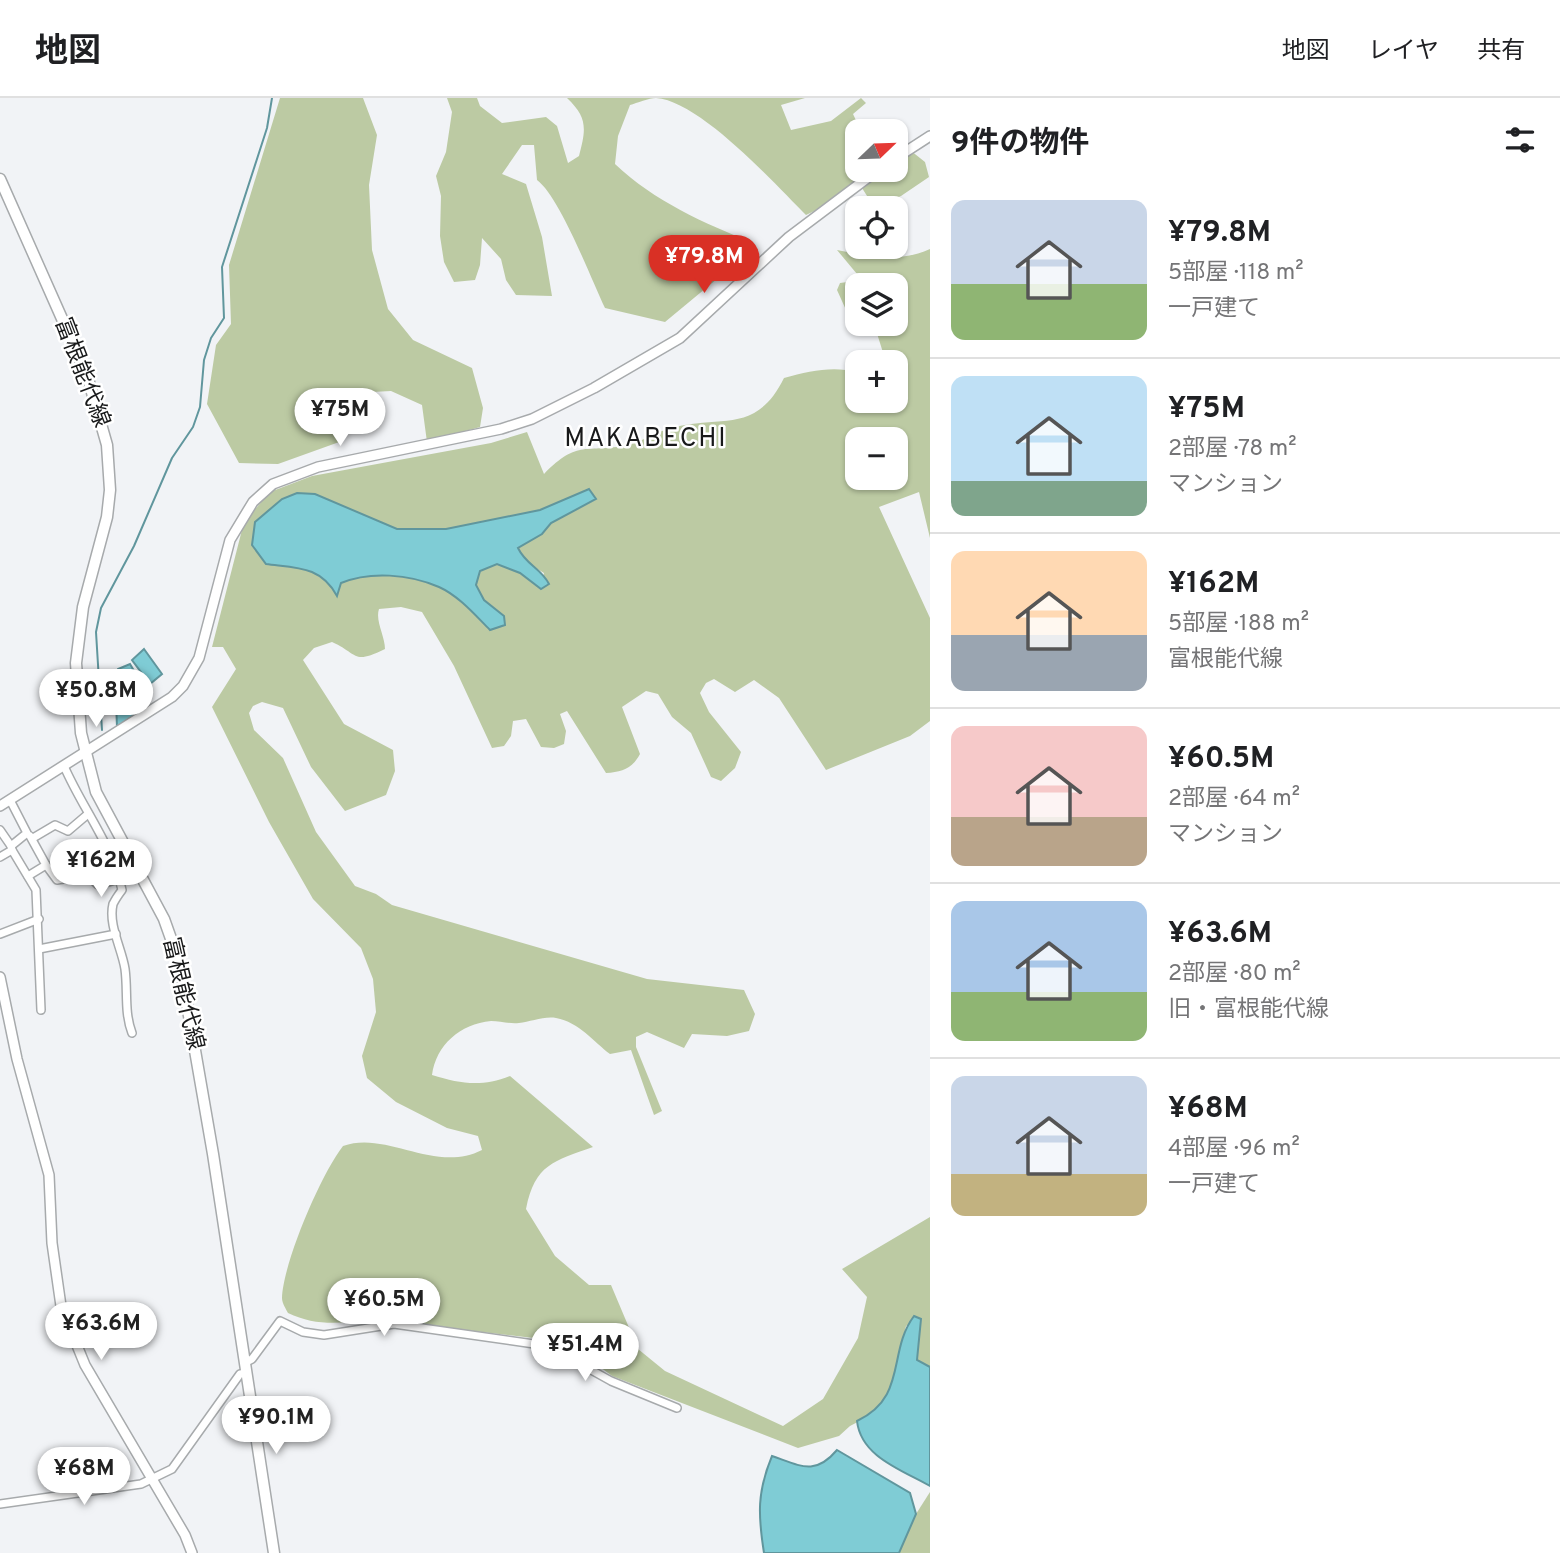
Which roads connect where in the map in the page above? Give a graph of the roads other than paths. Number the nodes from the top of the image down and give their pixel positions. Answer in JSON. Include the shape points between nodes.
{"nodes":[{"id":1,"x":930,"y":136,"type":"edge"},
{"id":2,"x":908,"y":150,"type":"edge"},
{"id":3,"x":0,"y":179,"type":"edge"},
{"id":4,"x":862,"y":182,"type":"edge"},
{"id":5,"x":85,"y":754,"type":"junction"},
{"id":6,"x":64,"y":766,"type":"junction"},
{"id":7,"x":10,"y":800,"type":"junction"},
{"id":8,"x":0,"y":806,"type":"edge"},
{"id":9,"x":88,"y":814,"type":"junction"},
{"id":10,"x":110,"y":818,"type":"junction"},
{"id":11,"x":97,"y":827,"type":"junction"},
{"id":12,"x":0,"y":830,"type":"edge"},
{"id":13,"x":30,"y":836,"type":"junction"},
{"id":14,"x":12,"y":848,"type":"junction"},
{"id":15,"x":0,"y":857,"type":"edge"},
{"id":16,"x":46,"y":865,"type":"junction"},
{"id":17,"x":28,"y":876,"type":"junction"},
{"id":18,"x":119,"y":879,"type":"junction"},
{"id":19,"x":39,"y":919,"type":"junction"},
{"id":20,"x":0,"y":934,"type":"edge"},
{"id":21,"x":116,"y":934,"type":"junction"},
{"id":22,"x":39,"y":949,"type":"junction"},
{"id":23,"x":0,"y":977,"type":"edge"},
{"id":24,"x":41,"y":1010,"type":"dead end"},
{"id":25,"x":132,"y":1033,"type":"dead end"},
{"id":26,"x":246,"y":1367,"type":"junction"},
{"id":27,"x":677,"y":1408,"type":"dead end"},
{"id":28,"x":151,"y":1479,"type":"junction"},
{"id":29,"x":0,"y":1504,"type":"edge"},
{"id":30,"x":192,"y":1553,"type":"edge"},
{"id":31,"x":274,"y":1553,"type":"edge"}],
"edges":[{"from":1,"to":2,"type":"street"},
{"from":3,"to":5,"type":"main road","name":"富根能代線","via":[[87,375],[107,445],[107,517],[83,607],[76,663],[76,699]]},
{"from":4,"to":5,"type":"street","via":[[789,237],[680,338],[594,388],[501,429],[318,467],[273,484],[253,502],[230,540],[199,658],[183,686]]},
{"from":5,"to":6,"type":"street"},
{"from":5,"to":10,"type":"main road","name":"富根能代線","via":[[96,792]]},
{"from":6,"to":7,"type":"street"},
{"from":6,"to":9,"type":"street"},
{"from":7,"to":8,"type":"street"},
{"from":7,"to":13,"type":"street"},
{"from":9,"to":11,"type":"street"},
{"from":9,"to":13,"type":"street","via":[[68,831],[55,825]]},
{"from":10,"to":11,"type":"street"},
{"from":10,"to":26,"type":"main road","name":"富根能代線","via":[[164,919],[180,964]]},
{"from":11,"to":18,"type":"street"},
{"from":12,"to":14,"type":"street"},
{"from":13,"to":14,"type":"street"},
{"from":13,"to":16,"type":"street"},
{"from":14,"to":15,"type":"street"},
{"from":14,"to":17,"type":"street"},
{"from":16,"to":17,"type":"street"},
{"from":16,"to":18,"type":"street","via":[[57,880],[88,875],[98,886]]},
{"from":17,"to":19,"type":"street","via":[[36,890]]},
{"from":18,"to":21,"type":"street","via":[[122,890],[113,905]]},
{"from":19,"to":20,"type":"street"},
{"from":19,"to":22,"type":"street"},
{"from":21,"to":22,"type":"street"},
{"from":21,"to":25,"type":"street"},
{"from":22,"to":24,"type":"street"},
{"from":23,"to":28,"type":"street","via":[[49,1175],[61,1306],[85,1364]]},
{"from":26,"to":27,"type":"street","via":[[280,1321],[303,1332],[324,1335],[394,1324],[565,1350],[611,1381]]},
{"from":26,"to":28,"type":"street","via":[[172,1469]]},
{"from":26,"to":31,"type":"main road","name":"富根能代線"},
{"from":28,"to":29,"type":"street"},
{"from":28,"to":30,"type":"street"}]}
